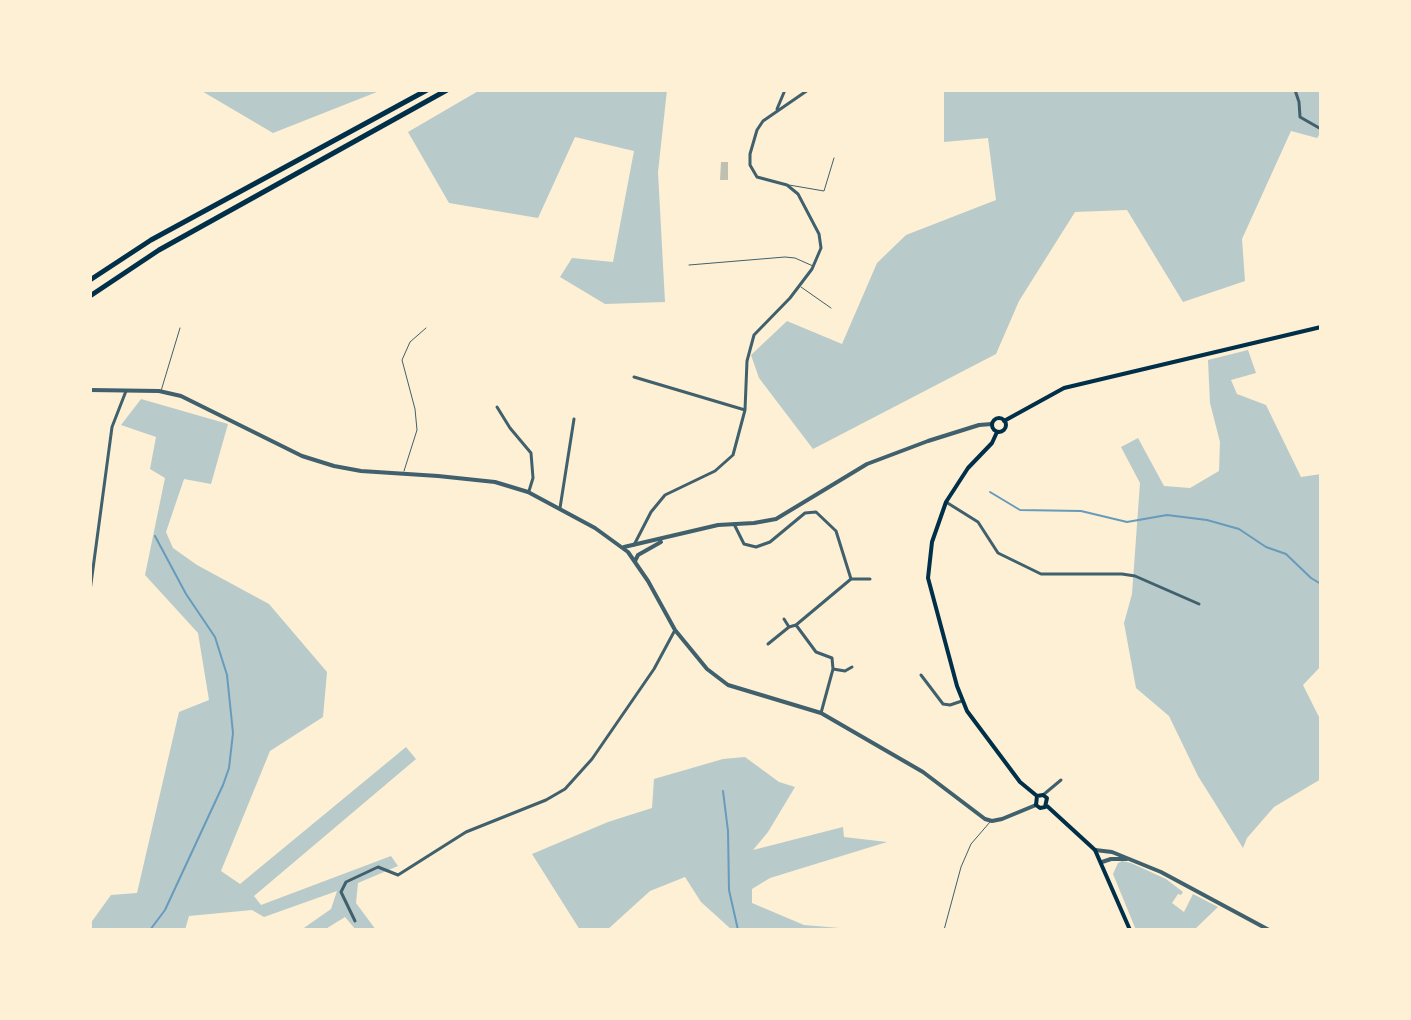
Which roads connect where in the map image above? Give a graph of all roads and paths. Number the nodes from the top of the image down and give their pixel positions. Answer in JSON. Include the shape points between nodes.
{"nodes":[{"id":1,"x":427,"y":90,"type":"edge"},
{"id":2,"x":447,"y":90,"type":"edge"},
{"id":3,"x":785,"y":90,"type":"edge"},
{"id":4,"x":808,"y":90,"type":"edge"},
{"id":5,"x":1295,"y":90,"type":"edge"},
{"id":6,"x":774,"y":112,"type":"junction"},
{"id":7,"x":1321,"y":129,"type":"edge"},
{"id":8,"x":834,"y":158,"type":"dead end"},
{"id":9,"x":787,"y":185,"type":"junction"},
{"id":10,"x":689,"y":265,"type":"dead end"},
{"id":11,"x":813,"y":266,"type":"junction"},
{"id":12,"x":90,"y":280,"type":"edge"},
{"id":13,"x":799,"y":286,"type":"junction"},
{"id":14,"x":90,"y":296,"type":"edge"},
{"id":15,"x":831,"y":308,"type":"dead end"},
{"id":16,"x":1321,"y":327,"type":"edge"},
{"id":17,"x":180,"y":328,"type":"dead end"},
{"id":18,"x":426,"y":328,"type":"dead end"},
{"id":19,"x":634,"y":377,"type":"dead end"},
{"id":20,"x":90,"y":390,"type":"edge"},
{"id":21,"x":126,"y":390,"type":"junction"},
{"id":22,"x":161,"y":391,"type":"junction"},
{"id":23,"x":497,"y":407,"type":"dead end"},
{"id":24,"x":745,"y":410,"type":"junction"},
{"id":25,"x":574,"y":419,"type":"dead end"},
{"id":26,"x":1004,"y":421,"type":"junction"},
{"id":27,"x":992,"y":424,"type":"junction"},
{"id":28,"x":997,"y":432,"type":"junction"},
{"id":29,"x":404,"y":474,"type":"junction"},
{"id":30,"x":528,"y":492,"type":"junction"},
{"id":31,"x":946,"y":502,"type":"junction"},
{"id":32,"x":560,"y":508,"type":"junction"},
{"id":33,"x":734,"y":524,"type":"junction"},
{"id":34,"x":642,"y":527,"type":"junction"},
{"id":35,"x":667,"y":539,"type":"junction"},
{"id":36,"x":639,"y":544,"type":"junction"},
{"id":37,"x":622,"y":547,"type":"junction"},
{"id":38,"x":641,"y":553,"type":"junction"},
{"id":39,"x":635,"y":561,"type":"junction"},
{"id":40,"x":851,"y":579,"type":"junction"},
{"id":41,"x":870,"y":579,"type":"dead end"},
{"id":42,"x":90,"y":591,"type":"edge"},
{"id":43,"x":1199,"y":604,"type":"dead end"},
{"id":44,"x":784,"y":619,"type":"dead end"},
{"id":45,"x":796,"y":625,"type":"junction"},
{"id":46,"x":789,"y":627,"type":"junction"},
{"id":47,"x":675,"y":630,"type":"junction"},
{"id":48,"x":768,"y":644,"type":"dead end"},
{"id":49,"x":852,"y":667,"type":"dead end"},
{"id":50,"x":833,"y":669,"type":"junction"},
{"id":51,"x":921,"y":675,"type":"dead end"},
{"id":52,"x":962,"y":701,"type":"junction"},
{"id":53,"x":821,"y":713,"type":"junction"},
{"id":54,"x":1061,"y":780,"type":"dead end"},
{"id":55,"x":1040,"y":796,"type":"junction"},
{"id":56,"x":1036,"y":805,"type":"junction"},
{"id":57,"x":1047,"y":806,"type":"junction"},
{"id":58,"x":992,"y":821,"type":"junction"},
{"id":59,"x":1095,"y":850,"type":"junction"},
{"id":60,"x":1131,"y":859,"type":"junction"},
{"id":61,"x":1102,"y":862,"type":"junction"},
{"id":62,"x":355,"y":921,"type":"dead end"},
{"id":63,"x":944,"y":930,"type":"edge"},
{"id":64,"x":1130,"y":930,"type":"edge"},
{"id":65,"x":1269,"y":930,"type":"edge"}],
"edges":[{"from":1,"to":12,"type":"highway","via":[[189,218]]},
{"from":2,"to":14,"type":"highway","via":[[159,250]]},
{"from":3,"to":6,"type":"street"},
{"from":4,"to":6,"type":"street"},
{"from":5,"to":7,"type":"street","via":[[1300,117]]},
{"from":6,"to":9,"type":"street","via":[[757,130],[750,165],[757,177]]},
{"from":8,"to":9,"type":"lane","via":[[824,191]]},
{"from":9,"to":11,"type":"street","via":[[798,194],[819,234],[821,248]]},
{"from":10,"to":11,"type":"lane","via":[[785,257]]},
{"from":11,"to":13,"type":"street"},
{"from":13,"to":15,"type":"lane"},
{"from":13,"to":24,"type":"street","via":[[754,335]]},
{"from":16,"to":26,"type":"main road","via":[[1064,388]]},
{"from":17,"to":22,"type":"lane"},
{"from":18,"to":29,"type":"lane","via":[[410,342],[402,360],[417,430]]},
{"from":19,"to":24,"type":"street"},
{"from":20,"to":21,"type":"street"},
{"from":21,"to":22,"type":"street"},
{"from":21,"to":42,"type":"street","via":[[112,427]]},
{"from":22,"to":29,"type":"street","via":[[194,400],[324,464]]},
{"from":23,"to":30,"type":"street","via":[[531,453]]},
{"from":24,"to":34,"type":"street","via":[[733,455],[715,471],[665,495]]},
{"from":25,"to":32,"type":"street"},
{"from":26,"to":27,"type":"main road"},
{"from":26,"to":28,"type":"main road","via":[[1005,429]]},
{"from":27,"to":28,"type":"main road"},
{"from":27,"to":33,"type":"street","via":[[867,464],[776,519]]},
{"from":28,"to":31,"type":"main road"},
{"from":29,"to":30,"type":"street","via":[[495,482]]},
{"from":30,"to":32,"type":"street"},
{"from":31,"to":43,"type":"street","via":[[978,522],[998,553],[1041,574],[1135,576]]},
{"from":31,"to":52,"type":"main road","via":[[928,568]]},
{"from":32,"to":37,"type":"street"},
{"from":33,"to":35,"type":"street"},
{"from":33,"to":40,"type":"street","via":[[744,544],[756,547],[805,513],[816,512],[836,531]]},
{"from":34,"to":36,"type":"street"},
{"from":34,"to":36,"type":"street"},
{"from":35,"to":36,"type":"street"},
{"from":35,"to":38,"type":"street"},
{"from":36,"to":37,"type":"street"},
{"from":36,"to":38,"type":"street"},
{"from":37,"to":39,"type":"street"},
{"from":38,"to":39,"type":"street"},
{"from":39,"to":47,"type":"street"},
{"from":40,"to":41,"type":"street"},
{"from":40,"to":45,"type":"street"},
{"from":44,"to":46,"type":"street"},
{"from":45,"to":46,"type":"street"},
{"from":45,"to":50,"type":"street","via":[[816,652],[832,658]]},
{"from":46,"to":48,"type":"street"},
{"from":47,"to":53,"type":"street","via":[[707,669],[728,685]]},
{"from":47,"to":62,"type":"street","via":[[592,759],[565,789],[466,832],[398,875],[378,867],[346,882],[341,892]]},
{"from":49,"to":50,"type":"street"},
{"from":50,"to":53,"type":"street"},
{"from":51,"to":52,"type":"street","via":[[943,704]]},
{"from":52,"to":55,"type":"main road","via":[[1020,782]]},
{"from":53,"to":58,"type":"street","via":[[923,772]]},
{"from":54,"to":55,"type":"street"},
{"from":55,"to":56,"type":"main road"},
{"from":55,"to":57,"type":"main road","via":[[1048,799]]},
{"from":56,"to":57,"type":"main road"},
{"from":56,"to":58,"type":"street"},
{"from":57,"to":59,"type":"main road"},
{"from":58,"to":63,"type":"lane","via":[[971,844]]},
{"from":59,"to":60,"type":"street"},
{"from":59,"to":61,"type":"main road"},
{"from":60,"to":61,"type":"street"},
{"from":60,"to":65,"type":"street"},
{"from":61,"to":64,"type":"main road"}]}
